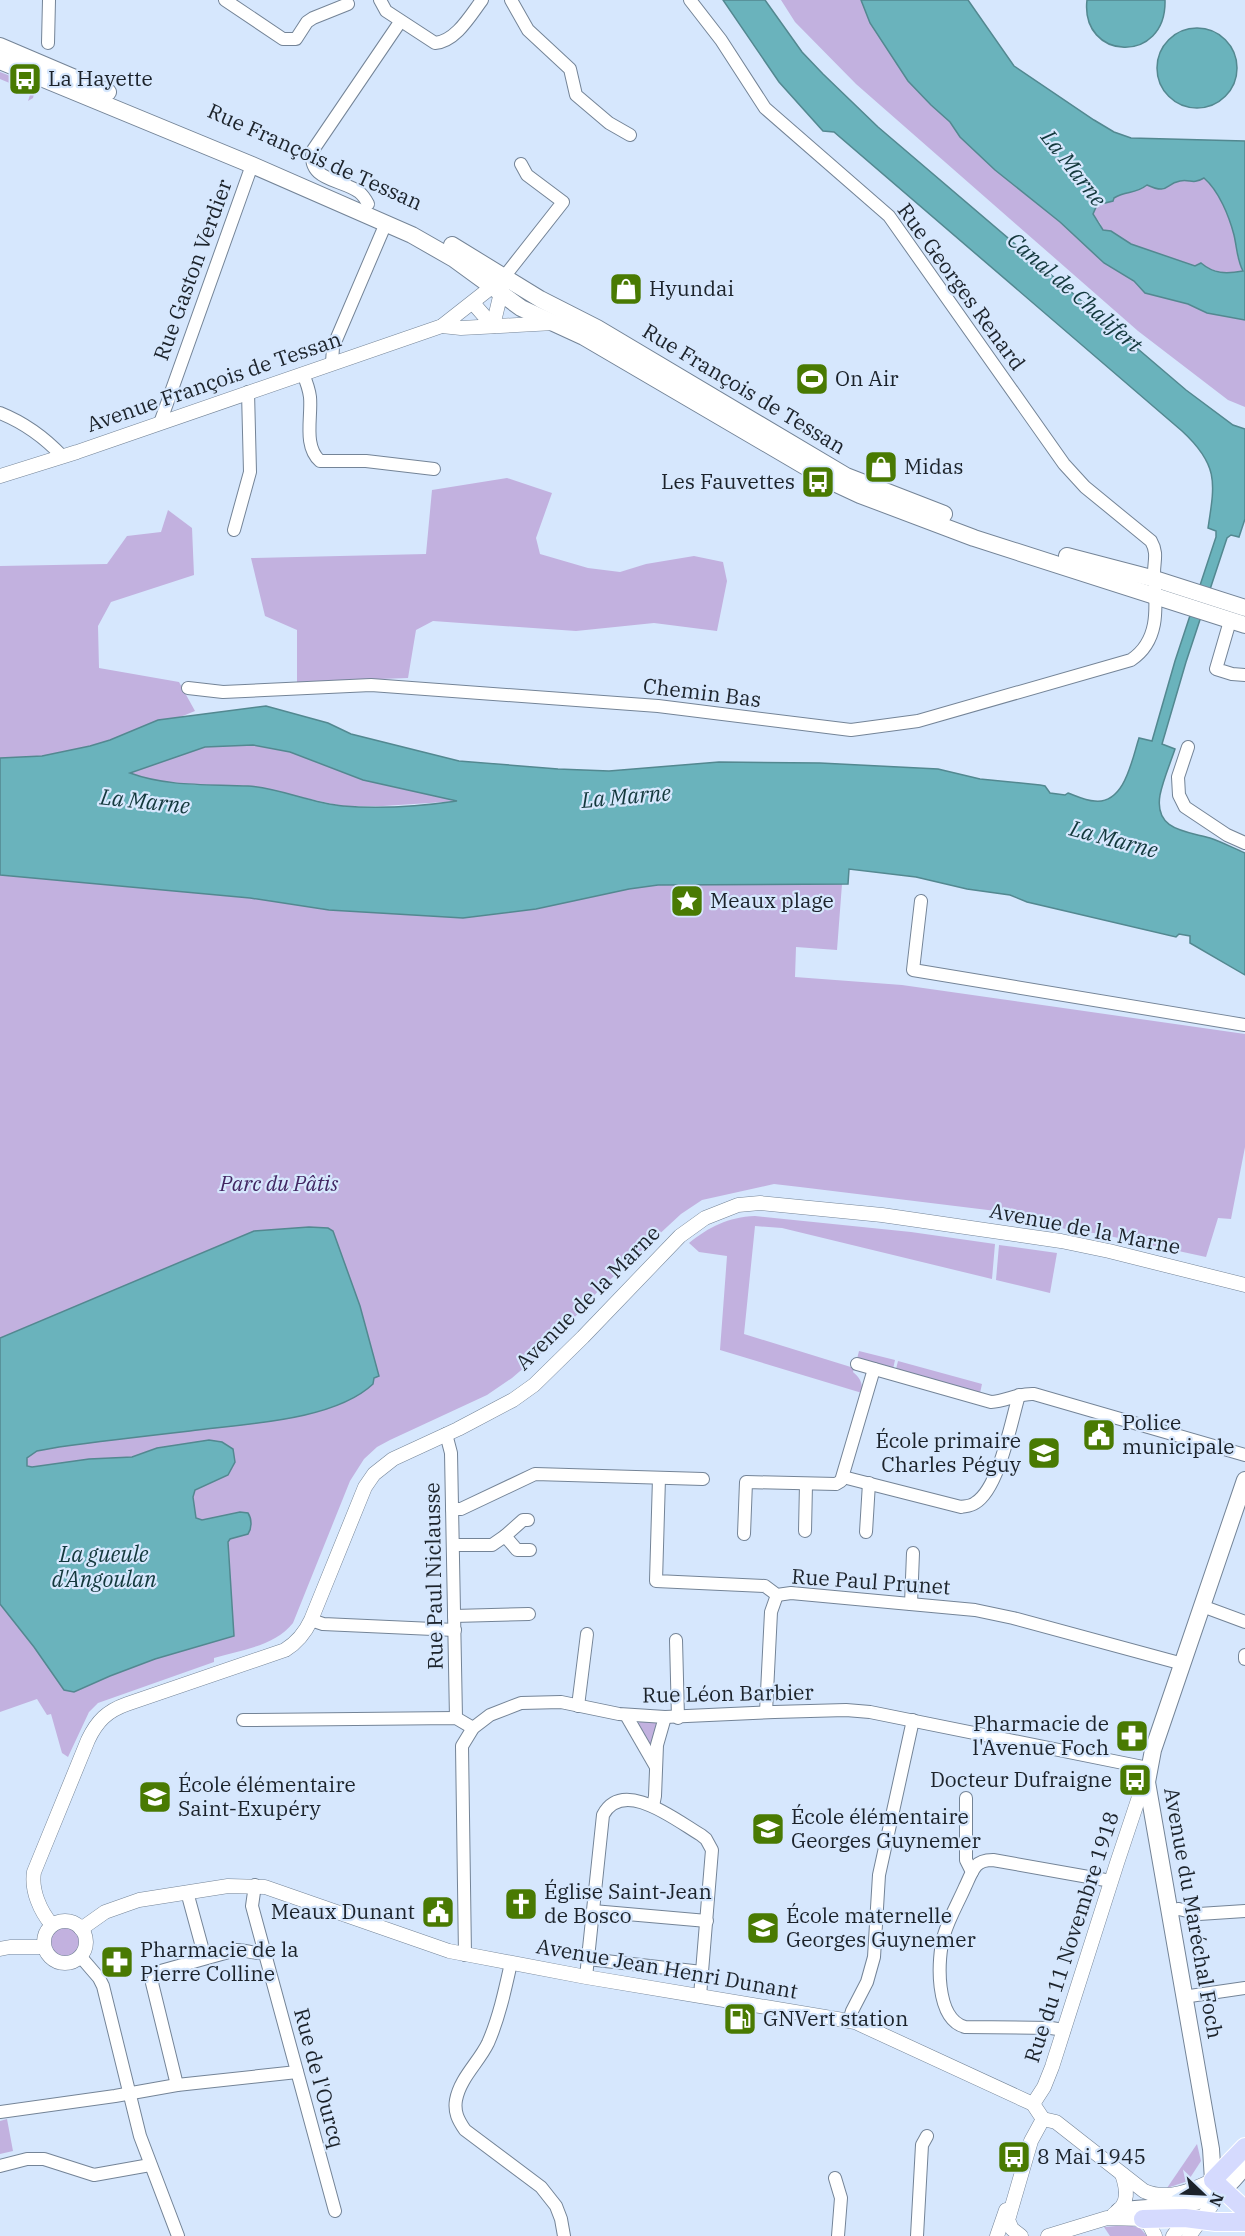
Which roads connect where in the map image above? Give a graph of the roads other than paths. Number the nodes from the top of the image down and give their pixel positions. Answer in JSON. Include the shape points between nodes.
{"nodes":[{"id":1,"x":49,"y":0,"type":"edge"},
{"id":2,"x":225,"y":0,"type":"edge"},
{"id":3,"x":380,"y":0,"type":"edge"},
{"id":4,"x":482,"y":0,"type":"edge"},
{"id":5,"x":511,"y":0,"type":"edge"},
{"id":6,"x":690,"y":0,"type":"edge"},
{"id":7,"x":351,"y":1,"type":"edge"},
{"id":8,"x":400,"y":22,"type":"junction"},
{"id":9,"x":48,"y":43,"type":"dead end"},
{"id":10,"x":0,"y":46,"type":"edge"},
{"id":11,"x":0,"y":62,"type":"edge"},
{"id":12,"x":630,"y":135,"type":"dead end"},
{"id":13,"x":521,"y":164,"type":"dead end"},
{"id":14,"x":252,"y":165,"type":"junction"},
{"id":15,"x":368,"y":204,"type":"junction"},
{"id":16,"x":386,"y":223,"type":"junction"},
{"id":17,"x":499,"y":286,"type":"junction"},
{"id":18,"x":473,"y":303,"type":"junction"},
{"id":19,"x":554,"y":323,"type":"junction"},
{"id":20,"x":442,"y":326,"type":"junction"},
{"id":21,"x":493,"y":326,"type":"junction"},
{"id":22,"x":332,"y":363,"type":"junction"},
{"id":23,"x":303,"y":374,"type":"junction"},
{"id":24,"x":248,"y":392,"type":"junction"},
{"id":25,"x":0,"y":413,"type":"edge"},
{"id":26,"x":160,"y":423,"type":"junction"},
{"id":27,"x":62,"y":456,"type":"junction"},
{"id":28,"x":434,"y":469,"type":"dead end"},
{"id":29,"x":0,"y":476,"type":"edge"},
{"id":30,"x":234,"y":530,"type":"dead end"},
{"id":31,"x":1155,"y":579,"type":"junction"},
{"id":32,"x":1166,"y":594,"type":"junction"},
{"id":33,"x":1245,"y":608,"type":"edge"},
{"id":34,"x":1229,"y":616,"type":"edge"},
{"id":35,"x":1245,"y":675,"type":"edge"},
{"id":36,"x":188,"y":688,"type":"dead end"},
{"id":37,"x":1188,"y":747,"type":"dead end"},
{"id":38,"x":1245,"y":843,"type":"edge"},
{"id":39,"x":921,"y":901,"type":"dead end"},
{"id":40,"x":1245,"y":1025,"type":"edge"},
{"id":41,"x":1245,"y":1285,"type":"edge"},
{"id":42,"x":857,"y":1364,"type":"dead end"},
{"id":43,"x":874,"y":1369,"type":"junction"},
{"id":44,"x":1019,"y":1395,"type":"junction"},
{"id":45,"x":446,"y":1434,"type":"junction"},
{"id":46,"x":1245,"y":1455,"type":"edge"},
{"id":47,"x":843,"y":1477,"type":"junction"},
{"id":48,"x":659,"y":1478,"type":"junction"},
{"id":49,"x":703,"y":1479,"type":"dead end"},
{"id":50,"x":1245,"y":1480,"type":"edge"},
{"id":51,"x":869,"y":1483,"type":"junction"},
{"id":52,"x":806,"y":1484,"type":"junction"},
{"id":53,"x":452,"y":1509,"type":"junction"},
{"id":54,"x":528,"y":1520,"type":"dead end"},
{"id":55,"x":805,"y":1531,"type":"dead end"},
{"id":56,"x":866,"y":1532,"type":"dead end"},
{"id":57,"x":744,"y":1534,"type":"dead end"},
{"id":58,"x":506,"y":1536,"type":"junction"},
{"id":59,"x":453,"y":1545,"type":"junction"},
{"id":60,"x":530,"y":1550,"type":"dead end"},
{"id":61,"x":913,"y":1553,"type":"dead end"},
{"id":62,"x":777,"y":1596,"type":"junction"},
{"id":63,"x":507,"y":1602,"type":"dead end"},
{"id":64,"x":911,"y":1604,"type":"junction"},
{"id":65,"x":1202,"y":1606,"type":"junction"},
{"id":66,"x":529,"y":1614,"type":"dead end"},
{"id":67,"x":507,"y":1615,"type":"junction"},
{"id":68,"x":454,"y":1616,"type":"junction"},
{"id":69,"x":311,"y":1620,"type":"junction"},
{"id":70,"x":1245,"y":1622,"type":"edge"},
{"id":71,"x":455,"y":1630,"type":"junction"},
{"id":72,"x":587,"y":1634,"type":"dead end"},
{"id":73,"x":676,"y":1640,"type":"dead end"},
{"id":74,"x":1183,"y":1664,"type":"junction"},
{"id":75,"x":578,"y":1706,"type":"junction"},
{"id":76,"x":766,"y":1712,"type":"junction"},
{"id":77,"x":626,"y":1715,"type":"junction"},
{"id":78,"x":456,"y":1718,"type":"junction"},
{"id":79,"x":665,"y":1718,"type":"junction"},
{"id":80,"x":678,"y":1718,"type":"junction"},
{"id":81,"x":243,"y":1720,"type":"dead end"},
{"id":82,"x":913,"y":1720,"type":"junction"},
{"id":83,"x":473,"y":1728,"type":"junction"},
{"id":84,"x":656,"y":1768,"type":"junction"},
{"id":85,"x":1147,"y":1775,"type":"junction"},
{"id":86,"x":966,"y":1798,"type":"dead end"},
{"id":87,"x":653,"y":1806,"type":"junction"},
{"id":88,"x":972,"y":1872,"type":"junction"},
{"id":89,"x":1111,"y":1881,"type":"junction"},
{"id":90,"x":255,"y":1885,"type":"junction"},
{"id":91,"x":187,"y":1892,"type":"junction"},
{"id":92,"x":593,"y":1911,"type":"junction"},
{"id":93,"x":1168,"y":1911,"type":"junction"},
{"id":94,"x":1245,"y":1911,"type":"edge"},
{"id":95,"x":707,"y":1921,"type":"junction"},
{"id":96,"x":52,"y":1925,"type":"junction"},
{"id":97,"x":81,"y":1929,"type":"junction"},
{"id":98,"x":45,"y":1947,"type":"junction"},
{"id":99,"x":0,"y":1949,"type":"edge"},
{"id":100,"x":265,"y":1952,"type":"junction"},
{"id":101,"x":465,"y":1955,"type":"junction"},
{"id":102,"x":80,"y":1956,"type":"junction"},
{"id":103,"x":205,"y":1958,"type":"junction"},
{"id":104,"x":588,"y":1959,"type":"junction"},
{"id":105,"x":511,"y":1963,"type":"junction"},
{"id":106,"x":702,"y":1972,"type":"junction"},
{"id":107,"x":586,"y":1977,"type":"junction"},
{"id":108,"x":1245,"y":1988,"type":"edge"},
{"id":109,"x":700,"y":1996,"type":"junction"},
{"id":110,"x":1183,"y":1997,"type":"junction"},
{"id":111,"x":849,"y":2021,"type":"junction"},
{"id":112,"x":1064,"y":2030,"type":"junction"},
{"id":113,"x":297,"y":2072,"type":"junction"},
{"id":114,"x":177,"y":2085,"type":"junction"},
{"id":115,"x":130,"y":2092,"type":"junction"},
{"id":116,"x":1033,"y":2104,"type":"junction"},
{"id":117,"x":0,"y":2112,"type":"edge"},
{"id":118,"x":1043,"y":2119,"type":"junction"},
{"id":119,"x":927,"y":2136,"type":"dead end"},
{"id":120,"x":1245,"y":2146,"type":"edge"},
{"id":121,"x":1245,"y":2154,"type":"edge"},
{"id":122,"x":150,"y":2165,"type":"junction"},
{"id":123,"x":0,"y":2166,"type":"edge"},
{"id":124,"x":1245,"y":2166,"type":"edge"},
{"id":125,"x":1122,"y":2174,"type":"junction"},
{"id":126,"x":835,"y":2178,"type":"dead end"},
{"id":127,"x":1218,"y":2185,"type":"junction"},
{"id":128,"x":1015,"y":2192,"type":"junction"},
{"id":129,"x":1245,"y":2210,"type":"edge"},
{"id":130,"x":335,"y":2211,"type":"dead end"},
{"id":131,"x":1113,"y":2214,"type":"junction"},
{"id":132,"x":1143,"y":2219,"type":"junction"},
{"id":133,"x":1193,"y":2219,"type":"edge"},
{"id":134,"x":1008,"y":2220,"type":"junction"},
{"id":135,"x":1245,"y":2222,"type":"edge"},
{"id":136,"x":178,"y":2236,"type":"edge"},
{"id":137,"x":564,"y":2236,"type":"edge"},
{"id":138,"x":838,"y":2236,"type":"edge"},
{"id":139,"x":917,"y":2236,"type":"edge"},
{"id":140,"x":997,"y":2236,"type":"edge"},
{"id":141,"x":1003,"y":2236,"type":"edge"},
{"id":142,"x":1021,"y":2236,"type":"edge"},
{"id":143,"x":1048,"y":2236,"type":"edge"},
{"id":144,"x":1155,"y":2236,"type":"edge"},
{"id":145,"x":1173,"y":2236,"type":"edge"}],
"edges":[{"from":1,"to":9,"type":"street"},
{"from":2,"to":7,"type":"street","via":[[289,40],[296,39],[313,18]]},
{"from":3,"to":8,"type":"street"},
{"from":4,"to":8,"type":"street","via":[[461,28],[444,42],[431,43]]},
{"from":5,"to":12,"type":"street","via":[[528,30],[570,69],[576,95]]},
{"from":6,"to":31,"type":"street","name":"Rue Georges Renard","via":[[765,108],[889,216],[1064,464],[1085,487],[1151,541],[1156,549]]},
{"from":8,"to":15,"type":"street","via":[[313,150],[318,171],[360,192]]},
{"from":10,"to":15,"type":"main road","name":"Rue François de Tessan"},
{"from":11,"to":14,"type":"main road"},
{"from":13,"to":17,"type":"street","via":[[527,175],[563,202]]},
{"from":14,"to":16,"type":"main road"},
{"from":14,"to":26,"type":"street","name":"Rue Gaston Verdier"},
{"from":15,"to":17,"type":"main road","name":"Rue François de Tessan","via":[[439,238]]},
{"from":16,"to":17,"type":"main road"},
{"from":16,"to":22,"type":"street","via":[[333,347]]},
{"from":17,"to":18,"type":"street"},
{"from":17,"to":19,"type":"main road","name":"Rue François de Tessan","via":[[521,308]]},
{"from":17,"to":21,"type":"street"},
{"from":17,"to":31,"type":"main road","name":"Rue François de Tessan","via":[[540,300],[597,328],[846,476],[1014,542]]},
{"from":18,"to":20,"type":"street"},
{"from":18,"to":21,"type":"street"},
{"from":19,"to":21,"type":"street"},
{"from":19,"to":32,"type":"main road","name":"Rue François de Tessan","via":[[860,495],[974,537]]},
{"from":20,"to":21,"type":"street"},
{"from":20,"to":22,"type":"street","name":"Avenue François de Tessan"},
{"from":22,"to":23,"type":"street","name":"Avenue François de Tessan"},
{"from":23,"to":24,"type":"street","name":"Avenue François de Tessan"},
{"from":23,"to":28,"type":"street","via":[[310,394],[310,444],[320,461],[366,461]]},
{"from":24,"to":26,"type":"street","name":"Avenue François de Tessan"},
{"from":24,"to":30,"type":"street","via":[[250,472]]},
{"from":25,"to":27,"type":"street","via":[[44,436]]},
{"from":26,"to":27,"type":"street","name":"Avenue François de Tessan"},
{"from":27,"to":29,"type":"street","name":"Avenue François de Tessan"},
{"from":31,"to":32,"type":"main road","name":"Rue François de Tessan"},
{"from":32,"to":34,"type":"main road"},
{"from":32,"to":36,"type":"street","name":"Chemin Bas","via":[[1154,630],[1142,652],[1131,660],[918,721],[851,730],[658,706],[371,685],[223,692]]},
{"from":33,"to":34,"type":"main road"},
{"from":34,"to":35,"type":"street","via":[[1216,669]]},
{"from":37,"to":38,"type":"street","via":[[1178,777],[1179,795],[1185,807]]},
{"from":39,"to":40,"type":"street","via":[[913,970]]},
{"from":41,"to":45,"type":"street","name":"Avenue de la Marne","via":[[1060,1241],[882,1215],[760,1203],[738,1205],[705,1218],[680,1236],[534,1385]]},
{"from":42,"to":43,"type":"street"},
{"from":43,"to":44,"type":"street","via":[[991,1402]]},
{"from":43,"to":47,"type":"street"},
{"from":44,"to":46,"type":"street","via":[[1035,1394]]},
{"from":44,"to":51,"type":"street","via":[[995,1477],[973,1505],[961,1507]]},
{"from":45,"to":53,"type":"street","name":"Rue Paul Niclausse","via":[[451,1453]]},
{"from":45,"to":69,"type":"street","name":"Avenue de la Marne","via":[[393,1459],[374,1474],[365,1487]]},
{"from":47,"to":51,"type":"street"},
{"from":47,"to":52,"type":"street","via":[[836,1484]]},
{"from":48,"to":49,"type":"street"},
{"from":48,"to":53,"type":"street","via":[[535,1473],[461,1509]]},
{"from":48,"to":62,"type":"street","name":"Rue Paul Prunet","via":[[656,1581],[765,1586]]},
{"from":50,"to":65,"type":"main road","name":"Avenue du Maréchal Foch"},
{"from":51,"to":56,"type":"street"},
{"from":52,"to":55,"type":"street"},
{"from":52,"to":57,"type":"street","via":[[746,1482]]},
{"from":53,"to":59,"type":"street","name":"Rue Paul Niclausse"},
{"from":54,"to":58,"type":"street"},
{"from":58,"to":59,"type":"street","via":[[492,1545]]},
{"from":58,"to":60,"type":"street","via":[[517,1551]]},
{"from":59,"to":68,"type":"street","name":"Rue Paul Niclausse"},
{"from":61,"to":64,"type":"street"},
{"from":62,"to":64,"type":"street","name":"Rue Paul Prunet","via":[[791,1593]]},
{"from":62,"to":76,"type":"street","via":[[771,1612]]},
{"from":63,"to":67,"type":"street"},
{"from":64,"to":74,"type":"street","name":"Rue Paul Prunet","via":[[1013,1618]]},
{"from":65,"to":70,"type":"street"},
{"from":65,"to":74,"type":"main road","name":"Avenue du Maréchal Foch"},
{"from":66,"to":67,"type":"street"},
{"from":67,"to":68,"type":"street"},
{"from":68,"to":71,"type":"street","name":"Rue Paul Niclausse"},
{"from":69,"to":71,"type":"street","via":[[323,1624]]},
{"from":69,"to":96,"type":"street","name":"Avenue de la Marne","via":[[299,1639],[285,1650],[127,1704],[110,1711],[98,1722],[34,1872],[37,1899]]},
{"from":71,"to":78,"type":"street","name":"Rue Paul Niclausse"},
{"from":72,"to":75,"type":"street"},
{"from":73,"to":80,"type":"street"},
{"from":74,"to":85,"type":"main road","name":"Avenue du Maréchal Foch"},
{"from":75,"to":77,"type":"street","name":"Rue Léon Barbier"},
{"from":75,"to":83,"type":"street","name":"Rue Léon Barbier","via":[[561,1702],[521,1703],[499,1710]]},
{"from":76,"to":80,"type":"street","name":"Rue Léon Barbier"},
{"from":76,"to":82,"type":"street","name":"Rue Léon Barbier","via":[[846,1710]]},
{"from":77,"to":79,"type":"street","name":"Rue Léon Barbier"},
{"from":77,"to":84,"type":"street"},
{"from":78,"to":81,"type":"street"},
{"from":78,"to":83,"type":"street"},
{"from":79,"to":80,"type":"street","name":"Rue Léon Barbier"},
{"from":79,"to":84,"type":"street","via":[[657,1745]]},
{"from":82,"to":85,"type":"street","name":"Rue Léon Barbier"},
{"from":82,"to":111,"type":"street","via":[[879,1875],[872,1964]]},
{"from":83,"to":101,"type":"street","via":[[462,1746]]},
{"from":84,"to":87,"type":"street"},
{"from":85,"to":89,"type":"street","name":"Rue du 11 Novembre 1918"},
{"from":85,"to":93,"type":"main road","name":"Avenue du Maréchal Foch"},
{"from":86,"to":88,"type":"street","via":[[966,1860]]},
{"from":87,"to":92,"type":"street","via":[[618,1800],[606,1809],[601,1823]]},
{"from":87,"to":95,"type":"street","via":[[710,1844],[713,1856]]},
{"from":88,"to":89,"type":"street","via":[[981,1862],[993,1860]]},
{"from":88,"to":112,"type":"street","via":[[949,1921],[941,1951],[941,1984],[948,2016],[965,2027]]},
{"from":89,"to":112,"type":"street","name":"Rue du 11 Novembre 1918"},
{"from":90,"to":91,"type":"street","name":"Avenue Jean Henri Dunant"},
{"from":90,"to":100,"type":"street","name":"Rue de l'Ourcq","via":[[252,1906]]},
{"from":90,"to":101,"type":"street","name":"Avenue Jean Henri Dunant"},
{"from":91,"to":97,"type":"street","name":"Avenue Jean Henri Dunant","via":[[110,1909]]},
{"from":91,"to":103,"type":"street"},
{"from":92,"to":95,"type":"street"},
{"from":92,"to":104,"type":"street"},
{"from":93,"to":94,"type":"street"},
{"from":93,"to":110,"type":"main road","name":"Avenue du Maréchal Foch"},
{"from":95,"to":106,"type":"street"},
{"from":96,"to":97,"type":"street","via":[[67,1921]]},
{"from":96,"to":98,"type":"street","via":[[45,1935]]},
{"from":97,"to":102,"type":"street","via":[[86,1942]]},
{"from":98,"to":99,"type":"street"},
{"from":98,"to":102,"type":"street","via":[[58,1962],[71,1962]]},
{"from":100,"to":103,"type":"street","via":[[241,1950]]},
{"from":100,"to":113,"type":"street","name":"Rue de l'Ourcq"},
{"from":101,"to":105,"type":"street","name":"Avenue Jean Henri Dunant"},
{"from":102,"to":115,"type":"street","via":[[103,1986]]},
{"from":103,"to":114,"type":"street","via":[[157,1972],[152,1983]]},
{"from":104,"to":106,"type":"street"},
{"from":104,"to":107,"type":"street"},
{"from":105,"to":107,"type":"street","name":"Avenue Jean Henri Dunant"},
{"from":105,"to":137,"type":"street","via":[[492,2033],[460,2088],[455,2108],[465,2130],[542,2187],[561,2218]]},
{"from":106,"to":109,"type":"street"},
{"from":107,"to":109,"type":"street","name":"Avenue Jean Henri Dunant"},
{"from":108,"to":110,"type":"street"},
{"from":109,"to":111,"type":"street","name":"Avenue Jean Henri Dunant"},
{"from":110,"to":127,"type":"main road","name":"Avenue du Maréchal Foch"},
{"from":111,"to":116,"type":"street","name":"Avenue Jean Henri Dunant"},
{"from":112,"to":116,"type":"street","name":"Rue du 11 Novembre 1918","via":[[1047,2081]]},
{"from":113,"to":114,"type":"street"},
{"from":113,"to":130,"type":"street","name":"Rue de l'Ourcq"},
{"from":114,"to":115,"type":"street"},
{"from":115,"to":117,"type":"street"},
{"from":115,"to":122,"type":"street"},
{"from":116,"to":118,"type":"street"},
{"from":118,"to":125,"type":"street","via":[[1056,2122]]},
{"from":118,"to":128,"type":"street","via":[[1031,2141]]},
{"from":119,"to":139,"type":"street","via":[[922,2145]]},
{"from":120,"to":127,"type":"main road"},
{"from":121,"to":127,"type":"main road"},
{"from":122,"to":123,"type":"street","via":[[94,2175],[44,2159]]},
{"from":122,"to":136,"type":"street"},
{"from":124,"to":127,"type":"main road"},
{"from":125,"to":127,"type":"street","via":[[1156,2195]]},
{"from":125,"to":131,"type":"street","via":[[1126,2198]]},
{"from":126,"to":138,"type":"street","via":[[841,2198]]},
{"from":127,"to":129,"type":"main road"},
{"from":127,"to":133,"type":"main road"},
{"from":128,"to":134,"type":"street"},
{"from":128,"to":140,"type":"street"},
{"from":131,"to":132,"type":"street"},
{"from":131,"to":133,"type":"main road","via":[[1136,2208],[1185,2206]]},
{"from":131,"to":143,"type":"street"},
{"from":132,"to":133,"type":"main road"},
{"from":132,"to":144,"type":"street"},
{"from":133,"to":135,"type":"main road"},
{"from":133,"to":145,"type":"street"},
{"from":134,"to":141,"type":"street"},
{"from":134,"to":142,"type":"street"}]}
